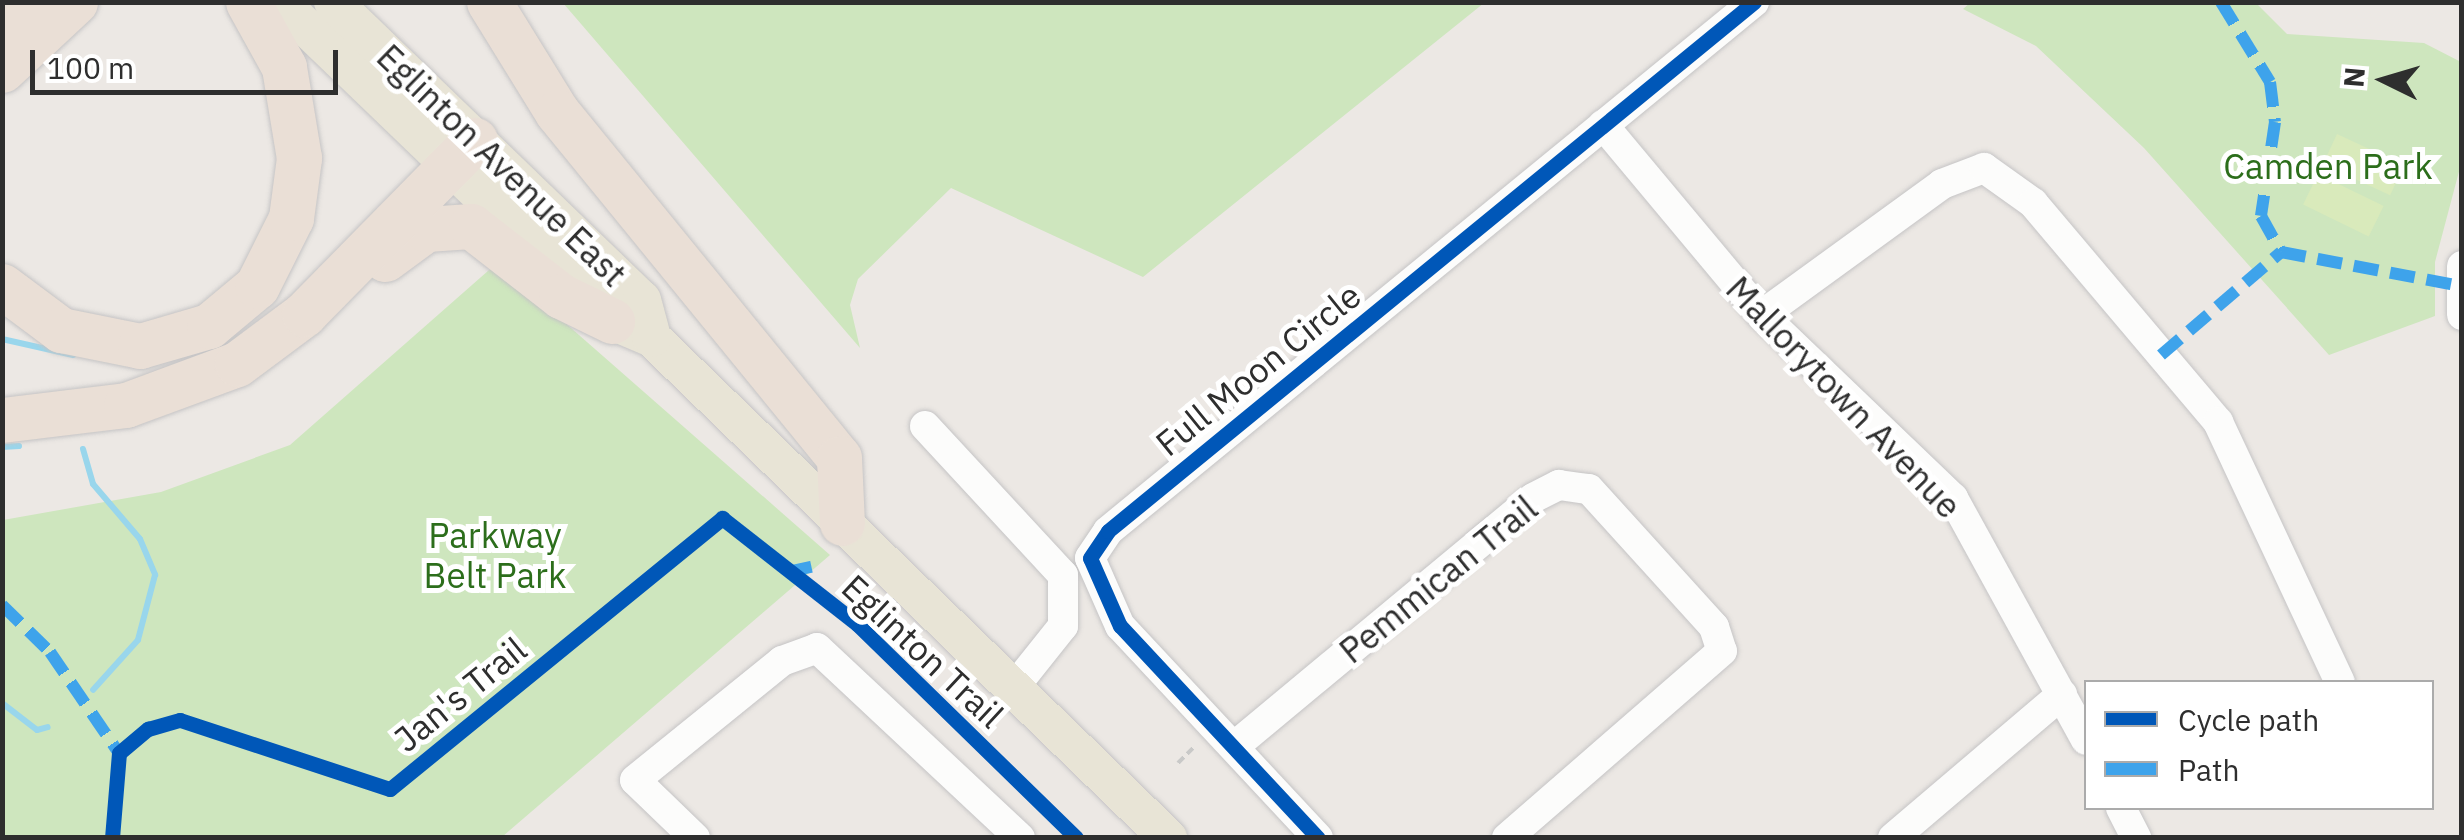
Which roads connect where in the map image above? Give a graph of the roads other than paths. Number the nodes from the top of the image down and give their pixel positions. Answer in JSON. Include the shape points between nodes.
{"nodes":[{"id":1,"x":22,"y":2,"type":"edge"},
{"id":2,"x":76,"y":2,"type":"edge"},
{"id":3,"x":248,"y":2,"type":"edge"},
{"id":4,"x":280,"y":2,"type":"edge"},
{"id":5,"x":333,"y":2,"type":"edge"},
{"id":6,"x":488,"y":2,"type":"edge"},
{"id":7,"x":1754,"y":2,"type":"edge"},
{"id":8,"x":2,"y":16,"type":"edge"},
{"id":9,"x":2,"y":70,"type":"edge"},
{"id":10,"x":1603,"y":126,"type":"junction"},
{"id":11,"x":463,"y":152,"type":"junction"},
{"id":12,"x":2462,"y":266,"type":"edge"},
{"id":13,"x":2,"y":286,"type":"edge"},
{"id":14,"x":304,"y":314,"type":"junction"},
{"id":15,"x":2462,"y":314,"type":"edge"},
{"id":16,"x":1762,"y":315,"type":"junction"},
{"id":17,"x":632,"y":330,"type":"junction"},
{"id":18,"x":2,"y":420,"type":"edge"},
{"id":19,"x":925,"y":426,"type":"dead end"},
{"id":20,"x":842,"y":523,"type":"junction"},
{"id":21,"x":2339,"y":680,"type":"edge"},
{"id":22,"x":1012,"y":690,"type":"junction"},
{"id":23,"x":2062,"y":694,"type":"junction"},
{"id":24,"x":2084,"y":736,"type":"edge"},
{"id":25,"x":1236,"y":745,"type":"junction"},
{"id":26,"x":2123,"y":810,"type":"edge"},
{"id":27,"x":695,"y":838,"type":"edge"},
{"id":28,"x":1020,"y":838,"type":"edge"},
{"id":29,"x":1168,"y":838,"type":"edge"},
{"id":30,"x":1318,"y":838,"type":"edge"},
{"id":31,"x":1506,"y":838,"type":"edge"},
{"id":32,"x":1893,"y":838,"type":"edge"},
{"id":33,"x":2136,"y":838,"type":"edge"}],
"edges":[{"from":1,"to":8,"type":"highway"},
{"from":2,"to":9,"type":"highway"},
{"from":3,"to":13,"type":"highway","via":[[284,67],[299,158],[292,218],[256,286],[208,326],[140,346],[61,330]]},
{"from":4,"to":11,"type":"main road","name":"Eglinton Avenue East"},
{"from":5,"to":11,"type":"main road","name":"Eglinton Avenue East"},
{"from":6,"to":20,"type":"highway","via":[[558,112],[839,458]]},
{"from":7,"to":10,"type":"street","name":"Full Moon Circle"},
{"from":10,"to":16,"type":"street","name":"Mallorytown Avenue"},
{"from":10,"to":25,"type":"street","name":"Full Moon Circle","via":[[1108,531],[1090,558],[1120,626]]},
{"from":11,"to":14,"type":"highway"},
{"from":11,"to":17,"type":"main road","name":"Eglinton Avenue East"},
{"from":12,"to":15,"type":"street"},
{"from":14,"to":17,"type":"highway","via":[[330,313],[406,240],[456,224],[490,234],[561,296]]},
{"from":14,"to":18,"type":"highway","via":[[182,389]]},
{"from":16,"to":21,"type":"street","via":[[1942,184],[1984,168],[2032,203],[2218,422]]},
{"from":16,"to":23,"type":"street","name":"Mallorytown Avenue","via":[[1953,498]]},
{"from":17,"to":20,"type":"main road","name":"Eglinton Avenue East"},
{"from":19,"to":22,"type":"street","via":[[1063,574],[1063,626]]},
{"from":20,"to":22,"type":"main road","name":"Eglinton Avenue East"},
{"from":22,"to":29,"type":"main road","name":"Eglinton Avenue East"},
{"from":23,"to":24,"type":"street","name":"Mallorytown Avenue"},
{"from":23,"to":32,"type":"street"},
{"from":25,"to":30,"type":"street","name":"Full Moon Circle"},
{"from":25,"to":31,"type":"street","name":"Pemmican Trail","via":[[1532,498],[1560,485],[1589,490],[1714,627],[1722,651]]},
{"from":26,"to":33,"type":"street"},
{"from":27,"to":28,"type":"street","via":[[636,780],[782,660],[817,648]]}]}
